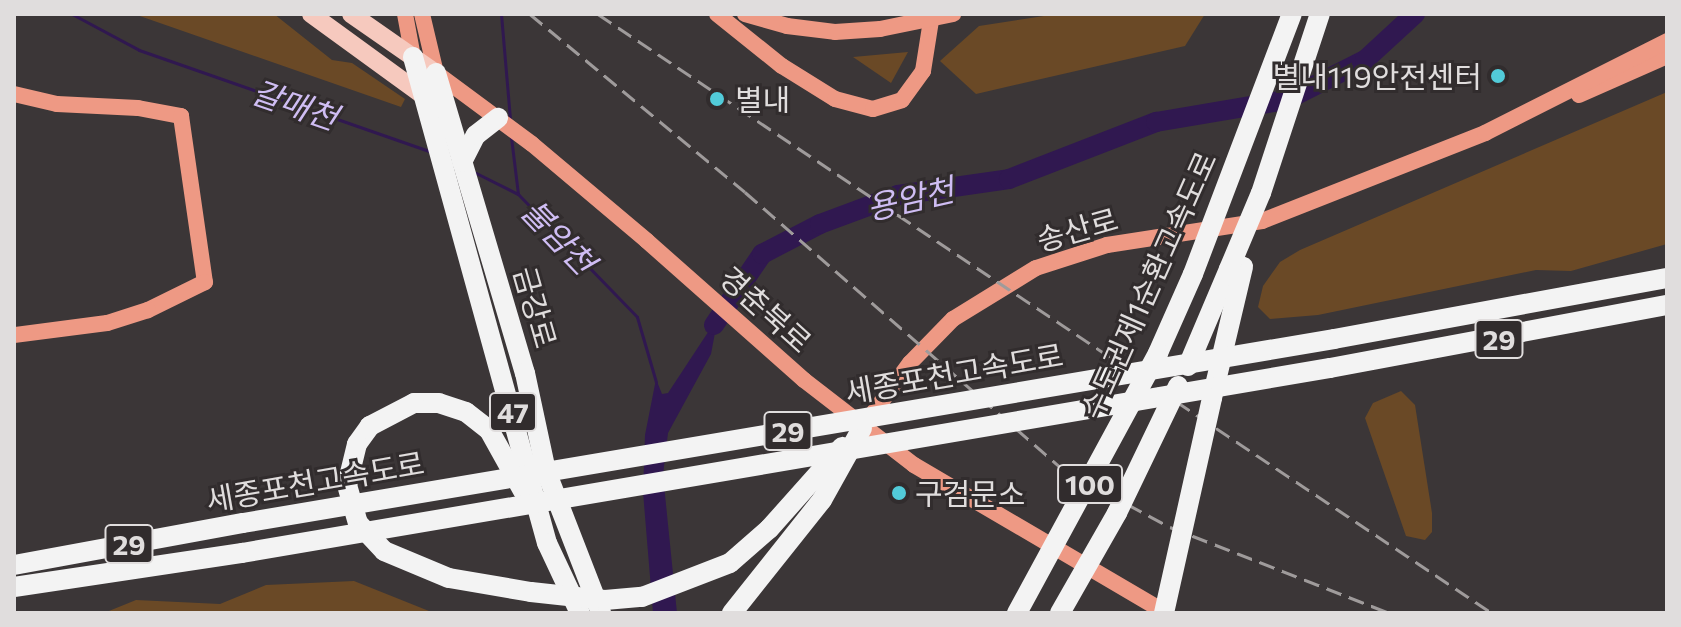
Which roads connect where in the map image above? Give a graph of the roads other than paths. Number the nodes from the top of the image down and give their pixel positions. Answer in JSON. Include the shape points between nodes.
{"nodes":[{"id":1,"x":311,"y":14,"type":"edge"},
{"id":2,"x":351,"y":14,"type":"edge"},
{"id":3,"x":405,"y":14,"type":"edge"},
{"id":4,"x":422,"y":14,"type":"edge"},
{"id":5,"x":717,"y":14,"type":"edge"},
{"id":6,"x":745,"y":14,"type":"edge"},
{"id":7,"x":953,"y":14,"type":"edge"},
{"id":8,"x":1292,"y":14,"type":"edge"},
{"id":9,"x":1320,"y":14,"type":"edge"},
{"id":10,"x":931,"y":16,"type":"edge"},
{"id":11,"x":1667,"y":38,"type":"edge"},
{"id":12,"x":1667,"y":56,"type":"edge"},
{"id":13,"x":413,"y":57,"type":"junction"},
{"id":14,"x":1667,"y":62,"type":"edge"},
{"id":15,"x":1618,"y":70,"type":"junction"},
{"id":16,"x":436,"y":73,"type":"junction"},
{"id":17,"x":14,"y":94,"type":"edge"},
{"id":18,"x":421,"y":94,"type":"junction"},
{"id":19,"x":498,"y":118,"type":"junction"},
{"id":20,"x":462,"y":162,"type":"junction"},
{"id":21,"x":1236,"y":268,"type":"junction"},
{"id":22,"x":1667,"y":278,"type":"edge"},
{"id":23,"x":1667,"y":305,"type":"edge"},
{"id":24,"x":14,"y":335,"type":"edge"},
{"id":25,"x":862,"y":428,"type":"junction"},
{"id":26,"x":547,"y":543,"type":"junction"},
{"id":27,"x":14,"y":565,"type":"edge"},
{"id":28,"x":14,"y":587,"type":"edge"},
{"id":29,"x":580,"y":613,"type":"edge"},
{"id":30,"x":601,"y":613,"type":"edge"},
{"id":31,"x":732,"y":613,"type":"edge"},
{"id":32,"x":1017,"y":613,"type":"edge"},
{"id":33,"x":1060,"y":613,"type":"edge"},
{"id":34,"x":1165,"y":613,"type":"edge"}],
"edges":[{"from":1,"to":18,"type":"main road"},
{"from":2,"to":13,"type":"main road","name":"경춘북로"},
{"from":3,"to":13,"type":"street","name":"금강로"},
{"from":4,"to":16,"type":"street","name":"금강로"},
{"from":5,"to":10,"type":"street","via":[[782,66],[835,99],[873,109],[902,100],[923,71]]},
{"from":6,"to":10,"type":"street","via":[[835,32]]},
{"from":7,"to":10,"type":"street"},
{"from":8,"to":32,"type":"highway","name":"수도권제1순환고속도로","number":"100","bridge":true,"via":[[1158,353]]},
{"from":9,"to":21,"type":"highway","number":"100","bridge":true},
{"from":11,"to":15,"type":"street","name":"송산로"},
{"from":12,"to":15,"type":"street","name":"송산로"},
{"from":13,"to":16,"type":"main road","name":"경춘북로"},
{"from":13,"to":18,"type":"highway","name":"금강로","number":"47"},
{"from":14,"to":15,"type":"street"},
{"from":15,"to":25,"type":"street","name":"송산로","via":[[1435,155],[1262,221],[1107,245],[1036,268],[953,319],[910,363]]},
{"from":16,"to":19,"type":"street","name":"경춘북로"},
{"from":16,"to":20,"type":"highway","name":"금강로","number":"47"},
{"from":17,"to":24,"type":"street","via":[[57,104],[181,116],[205,282],[107,323]]},
{"from":18,"to":26,"type":"highway","name":"금강로","number":"47"},
{"from":19,"to":20,"type":"highway","via":[[476,135]]},
{"from":19,"to":25,"type":"street","name":"경춘북로","bridge":true},
{"from":20,"to":30,"type":"highway","name":"금강로","number":"47","via":[[525,373],[546,471]]},
{"from":21,"to":33,"type":"highway","number":"100","bridge":true,"via":[[1117,513]]},
{"from":21,"to":34,"type":"highway","bridge":true},
{"from":22,"to":27,"type":"highway","name":"세종포천고속도로","number":"29","bridge":true},
{"from":23,"to":28,"type":"highway","name":"세종포천고속도로","number":"29","bridge":true,"via":[[1330,368]]},
{"from":25,"to":26,"type":"highway","bridge":true,"via":[[769,529],[730,563],[642,597],[605,600],[449,578],[384,551],[358,523],[349,503],[357,444],[370,426],[414,403],[439,403],[466,412],[503,450]]},
{"from":25,"to":31,"type":"highway","via":[[848,461]]},
{"from":25,"to":34,"type":"street","name":"경춘북로","via":[[973,501]]},
{"from":26,"to":29,"type":"highway","name":"금강로","number":"47"}]}
